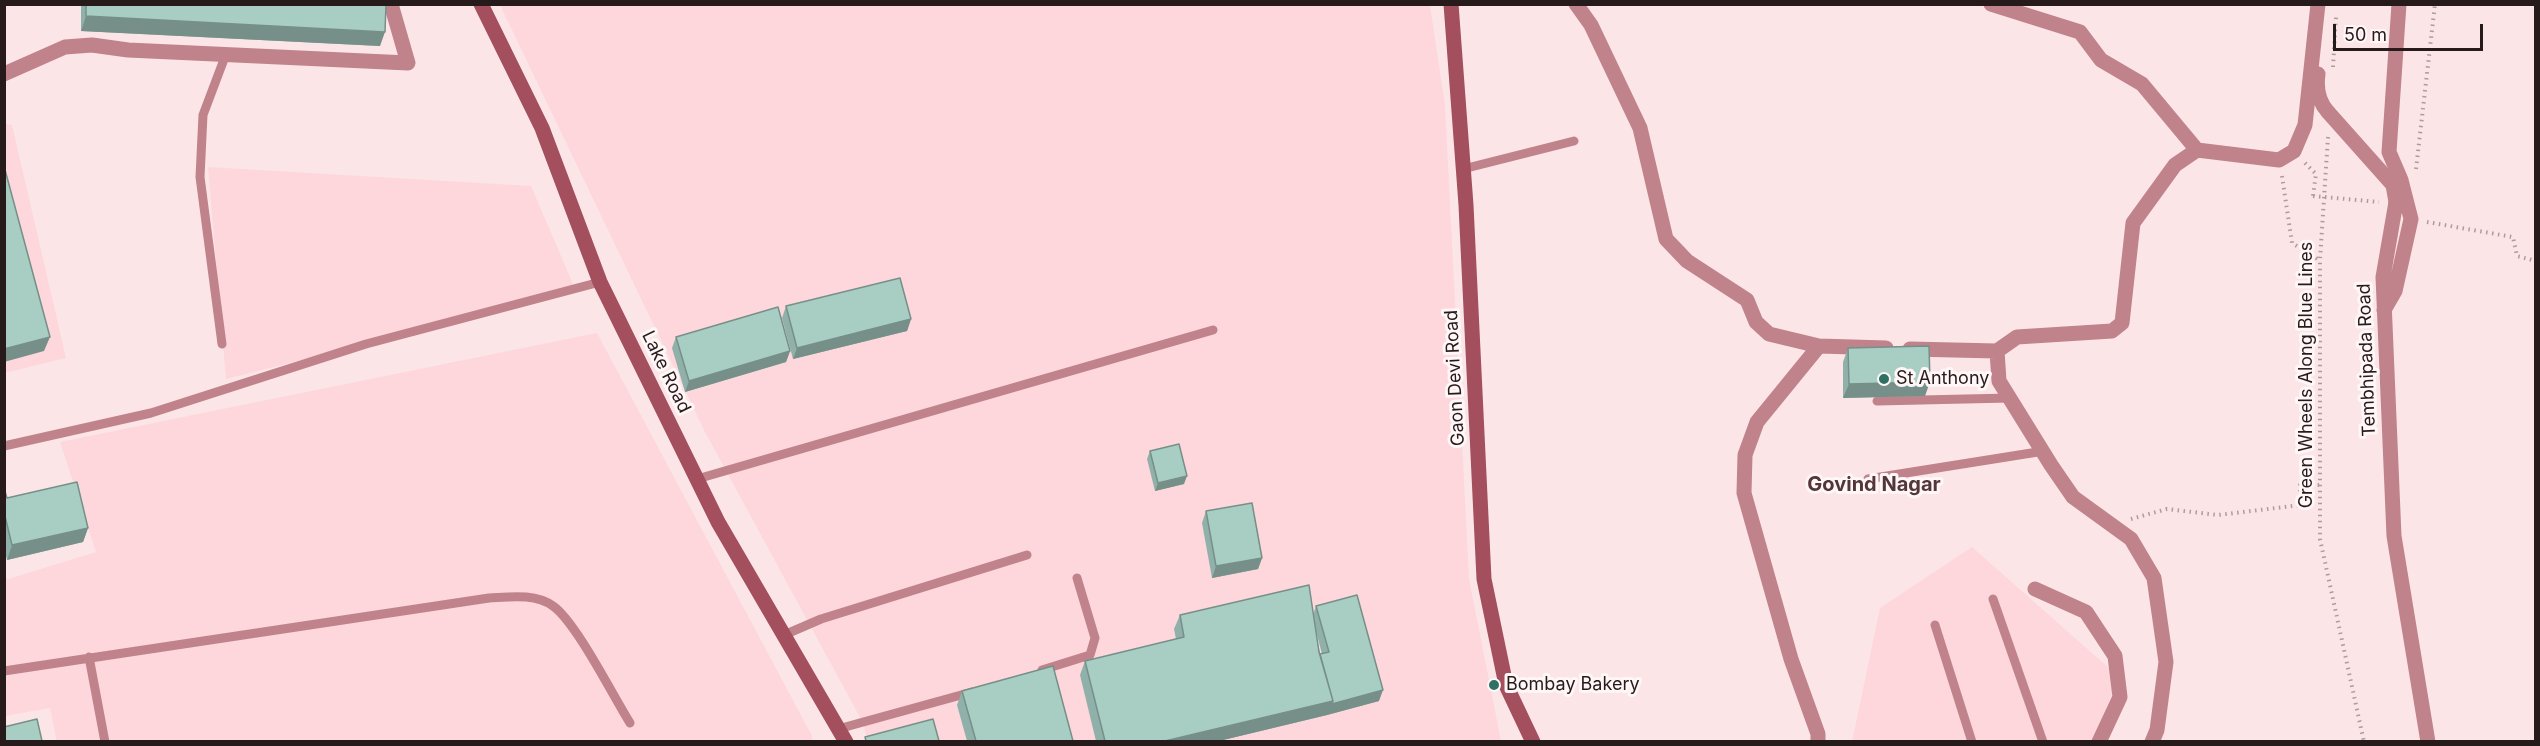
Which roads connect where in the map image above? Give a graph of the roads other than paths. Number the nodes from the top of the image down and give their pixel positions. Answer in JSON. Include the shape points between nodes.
{"nodes":[{"id":1,"x":391,"y":4,"type":"edge"},
{"id":2,"x":481,"y":4,"type":"edge"},
{"id":3,"x":1451,"y":4,"type":"edge"},
{"id":4,"x":1576,"y":4,"type":"edge"},
{"id":5,"x":1991,"y":4,"type":"edge"},
{"id":6,"x":2320,"y":4,"type":"edge"},
{"id":7,"x":2399,"y":4,"type":"edge"},
{"id":8,"x":2014,"y":8,"type":"edge"},
{"id":9,"x":226,"y":54,"type":"junction"},
{"id":10,"x":4,"y":74,"type":"edge"},
{"id":11,"x":1574,"y":141,"type":"dead end"},
{"id":12,"x":2197,"y":150,"type":"junction"},
{"id":13,"x":1463,"y":169,"type":"junction"},
{"id":14,"x":600,"y":282,"type":"junction"},
{"id":15,"x":2385,"y":310,"type":"junction"},
{"id":16,"x":1213,"y":330,"type":"dead end"},
{"id":17,"x":222,"y":344,"type":"dead end"},
{"id":18,"x":1819,"y":346,"type":"junction"},
{"id":19,"x":1997,"y":351,"type":"junction"},
{"id":20,"x":2010,"y":398,"type":"junction"},
{"id":21,"x":1877,"y":401,"type":"edge"},
{"id":22,"x":4,"y":446,"type":"edge"},
{"id":23,"x":2044,"y":451,"type":"junction"},
{"id":24,"x":697,"y":479,"type":"junction"},
{"id":25,"x":1868,"y":479,"type":"dead end"},
{"id":26,"x":1027,"y":555,"type":"dead end"},
{"id":27,"x":1077,"y":578,"type":"dead end"},
{"id":28,"x":2035,"y":589,"type":"dead end"},
{"id":29,"x":1993,"y":599,"type":"dead end"},
{"id":30,"x":1935,"y":625,"type":"dead end"},
{"id":31,"x":784,"y":635,"type":"junction"},
{"id":32,"x":89,"y":657,"type":"junction"},
{"id":33,"x":4,"y":671,"type":"edge"},
{"id":34,"x":1037,"y":672,"type":"edge"},
{"id":35,"x":983,"y":689,"type":"edge"},
{"id":36,"x":630,"y":723,"type":"dead end"},
{"id":37,"x":842,"y":735,"type":"edge"},
{"id":38,"x":105,"y":741,"type":"edge"},
{"id":39,"x":1533,"y":741,"type":"edge"},
{"id":40,"x":1818,"y":741,"type":"edge"},
{"id":41,"x":1972,"y":741,"type":"edge"},
{"id":42,"x":2043,"y":741,"type":"edge"},
{"id":43,"x":2099,"y":741,"type":"edge"},
{"id":44,"x":2152,"y":741,"type":"edge"},
{"id":45,"x":2428,"y":741,"type":"edge"}],
"edges":[{"from":1,"to":9,"type":"street","via":[[408,63]]},
{"from":2,"to":14,"type":"street","name":"Lake Road","via":[[542,128]]},
{"from":3,"to":13,"type":"street","name":"Gaon Devi Road"},
{"from":4,"to":18,"type":"street","via":[[1591,25],[1640,128],[1666,239],[1687,261],[1747,300],[1756,322],[1768,334]]},
{"from":5,"to":8,"type":"street"},
{"from":6,"to":12,"type":"street","via":[[2305,125],[2294,151],[2279,160]]},
{"from":6,"to":15,"type":"street","name":"Tembhipada Road","bridge":true,"via":[[2324,18],[2317,83],[2320,104],[2393,185],[2396,202],[2383,277]]},
{"from":7,"to":15,"type":"street","via":[[2389,152],[2411,219],[2395,291]]},
{"from":8,"to":12,"type":"street","via":[[2080,32],[2101,60],[2142,84]]},
{"from":9,"to":10,"type":"street","via":[[92,45],[65,47]]},
{"from":9,"to":17,"type":"lane","via":[[203,115],[200,177]]},
{"from":11,"to":13,"type":"lane"},
{"from":12,"to":19,"type":"street","via":[[2175,165],[2133,223],[2122,323],[2112,331],[2017,337]]},
{"from":13,"to":39,"type":"street","name":"Gaon Devi Road","via":[[1484,579],[1506,685]]},
{"from":14,"to":22,"type":"lane","via":[[366,344],[151,413]]},
{"from":14,"to":24,"type":"street","name":"Lake Road"},
{"from":15,"to":45,"type":"street","name":"Tembhipada Road","via":[[2394,536]]},
{"from":16,"to":24,"type":"lane"},
{"from":18,"to":19,"type":"street"},
{"from":18,"to":40,"type":"street","via":[[1757,422],[1746,455],[1744,493]]},
{"from":19,"to":20,"type":"street","via":[[1999,381]]},
{"from":20,"to":21,"type":"lane"},
{"from":20,"to":23,"type":"street"},
{"from":23,"to":25,"type":"lane"},
{"from":23,"to":44,"type":"street","via":[[2073,497],[2131,539],[2154,578],[2166,662],[2157,730]]},
{"from":24,"to":31,"type":"street","name":"Lake Road"},
{"from":26,"to":31,"type":"lane","via":[[821,619]]},
{"from":27,"to":34,"type":"lane","via":[[1095,638],[1090,655]]},
{"from":28,"to":43,"type":"street","via":[[2086,612],[2115,656],[2120,697]]},
{"from":29,"to":42,"type":"lane"},
{"from":30,"to":41,"type":"lane"},
{"from":31,"to":37,"type":"street","name":"Lake Road"},
{"from":32,"to":33,"type":"lane"},
{"from":32,"to":36,"type":"lane","via":[[489,598],[530,597],[553,605],[571,626]]},
{"from":32,"to":38,"type":"lane"},
{"from":35,"to":37,"type":"lane"}]}
